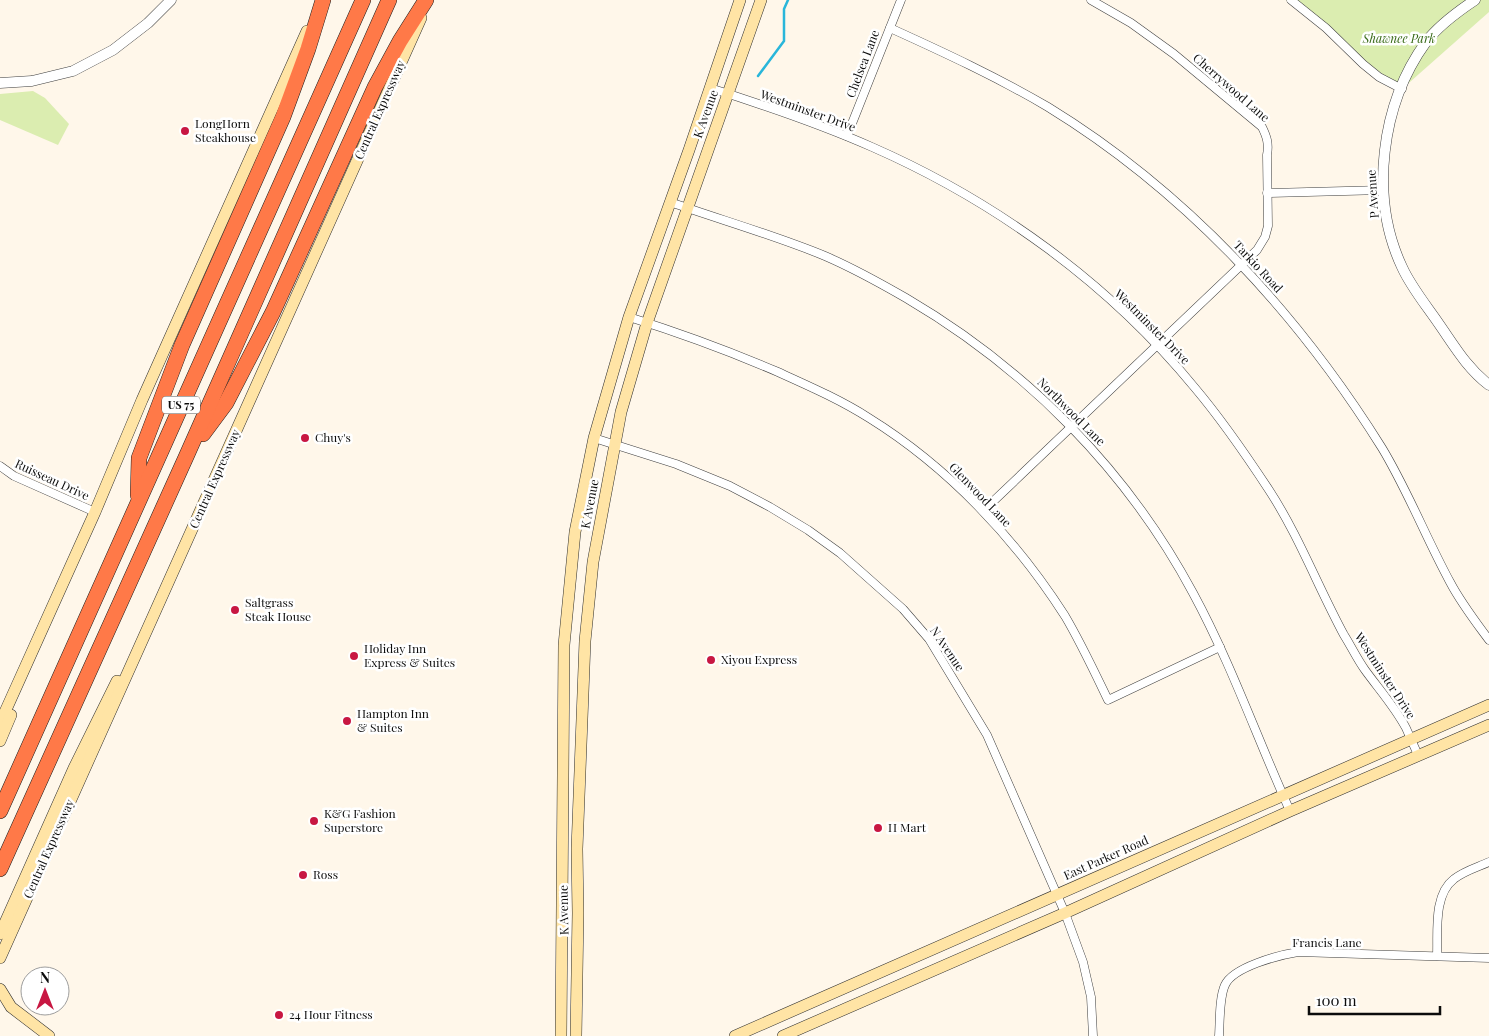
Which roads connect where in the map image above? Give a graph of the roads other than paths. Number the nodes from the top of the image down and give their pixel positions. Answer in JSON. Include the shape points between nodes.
{"nodes":[{"id":1,"x":172,"y":0,"type":"edge"},
{"id":2,"x":322,"y":0,"type":"edge"},
{"id":3,"x":363,"y":0,"type":"edge"},
{"id":4,"x":389,"y":0,"type":"edge"},
{"id":5,"x":427,"y":0,"type":"edge"},
{"id":6,"x":740,"y":0,"type":"edge"},
{"id":7,"x":761,"y":0,"type":"edge"},
{"id":8,"x":901,"y":0,"type":"edge"},
{"id":9,"x":1091,"y":0,"type":"edge"},
{"id":10,"x":1291,"y":0,"type":"edge"},
{"id":11,"x":1474,"y":0,"type":"edge"},
{"id":12,"x":890,"y":28,"type":"junction"},
{"id":13,"x":0,"y":83,"type":"edge"},
{"id":14,"x":710,"y":88,"type":"junction"},
{"id":15,"x":1402,"y":89,"type":"junction"},
{"id":16,"x":728,"y":94,"type":"junction"},
{"id":17,"x":847,"y":136,"type":"junction"},
{"id":18,"x":1383,"y":190,"type":"junction"},
{"id":19,"x":1267,"y":193,"type":"junction"},
{"id":20,"x":670,"y":202,"type":"junction"},
{"id":21,"x":687,"y":208,"type":"junction"},
{"id":22,"x":1242,"y":264,"type":"junction"},
{"id":23,"x":629,"y":317,"type":"junction"},
{"id":24,"x":647,"y":323,"type":"junction"},
{"id":25,"x":1157,"y":345,"type":"junction"},
{"id":26,"x":1489,"y":385,"type":"edge"},
{"id":27,"x":1072,"y":426,"type":"junction"},
{"id":28,"x":594,"y":438,"type":"junction"},
{"id":29,"x":615,"y":444,"type":"junction"},
{"id":30,"x":186,"y":457,"type":"junction"},
{"id":31,"x":0,"y":466,"type":"edge"},
{"id":32,"x":138,"y":503,"type":"junction"},
{"id":33,"x":983,"y":511,"type":"junction"},
{"id":34,"x":95,"y":512,"type":"junction"},
{"id":35,"x":172,"y":576,"type":"junction"},
{"id":36,"x":1489,"y":640,"type":"edge"},
{"id":37,"x":1220,"y":648,"type":"junction"},
{"id":38,"x":31,"y":654,"type":"junction"},
{"id":39,"x":563,"y":670,"type":"junction"},
{"id":40,"x":584,"y":670,"type":"junction"},
{"id":41,"x":1489,"y":704,"type":"edge"},
{"id":42,"x":0,"y":723,"type":"edge"},
{"id":43,"x":1489,"y":725,"type":"edge"},
{"id":44,"x":1410,"y":739,"type":"junction"},
{"id":45,"x":0,"y":741,"type":"edge"},
{"id":46,"x":1418,"y":756,"type":"junction"},
{"id":47,"x":1283,"y":795,"type":"junction"},
{"id":48,"x":1290,"y":810,"type":"junction"},
{"id":49,"x":0,"y":811,"type":"edge"},
{"id":50,"x":1182,"y":839,"type":"junction"},
{"id":51,"x":577,"y":849,"type":"junction"},
{"id":52,"x":562,"y":850,"type":"junction"},
{"id":53,"x":1190,"y":856,"type":"junction"},
{"id":54,"x":1489,"y":862,"type":"edge"},
{"id":55,"x":0,"y":869,"type":"edge"},
{"id":56,"x":1057,"y":894,"type":"junction"},
{"id":57,"x":1066,"y":913,"type":"junction"},
{"id":58,"x":0,"y":934,"type":"edge"},
{"id":59,"x":1437,"y":956,"type":"junction"},
{"id":60,"x":914,"y":957,"type":"junction"},
{"id":61,"x":0,"y":958,"type":"edge"},
{"id":62,"x":1489,"y":958,"type":"edge"},
{"id":63,"x":921,"y":976,"type":"junction"},
{"id":64,"x":0,"y":989,"type":"edge"},
{"id":65,"x":805,"y":1005,"type":"junction"},
{"id":66,"x":813,"y":1023,"type":"junction"},
{"id":67,"x":49,"y":1036,"type":"edge"},
{"id":68,"x":561,"y":1036,"type":"edge"},
{"id":69,"x":576,"y":1036,"type":"edge"},
{"id":70,"x":734,"y":1036,"type":"edge"},
{"id":71,"x":783,"y":1036,"type":"edge"},
{"id":72,"x":1093,"y":1036,"type":"edge"},
{"id":73,"x":1219,"y":1036,"type":"edge"}],
"edges":[{"from":1,"to":13,"type":"street","via":[[113,50],[73,71],[32,82]]},
{"from":2,"to":32,"type":"highway","via":[[283,117],[182,345],[138,458]]},
{"from":2,"to":34,"type":"main road"},
{"from":3,"to":32,"type":"highway","number":"US 75"},
{"from":4,"to":30,"type":"highway","number":"US 75"},
{"from":5,"to":30,"type":"highway","via":[[375,87],[273,312],[226,403]]},
{"from":5,"to":35,"type":"main road","name":"Central Expressway"},
{"from":6,"to":14,"type":"main road","name":"K Avenue"},
{"from":7,"to":16,"type":"main road","name":"K Avenue"},
{"from":8,"to":12,"type":"street","name":"Chelsea Lane"},
{"from":9,"to":19,"type":"street","name":"Cherrywood Lane","via":[[1131,23],[1174,54],[1262,127],[1268,146]]},
{"from":10,"to":15,"type":"street","via":[[1379,77]]},
{"from":11,"to":15,"type":"street","name":"P Avenue","via":[[1450,17],[1427,41],[1412,64]]},
{"from":12,"to":17,"type":"street","name":"Chelsea Lane"},
{"from":12,"to":22,"type":"street","name":"Tarkio Road","via":[[999,80],[1088,134],[1142,173]]},
{"from":14,"to":16,"type":"street","name":"Westminster Drive"},
{"from":14,"to":20,"type":"main road","name":"K Avenue"},
{"from":15,"to":18,"type":"street","name":"P Avenue","via":[[1389,130],[1383,162]]},
{"from":16,"to":17,"type":"street","name":"Westminster Drive"},
{"from":16,"to":21,"type":"main road","name":"K Avenue"},
{"from":17,"to":25,"type":"street","name":"Westminster Drive","via":[[934,177],[1024,232],[1079,273]]},
{"from":18,"to":19,"type":"street"},
{"from":18,"to":26,"type":"street","name":"P Avenue","via":[[1390,232],[1402,267],[1462,360]]},
{"from":19,"to":22,"type":"street","name":"Cherrywood Lane","via":[[1265,237]]},
{"from":20,"to":21,"type":"street","name":"Northwood Lane"},
{"from":20,"to":23,"type":"main road","name":"K Avenue"},
{"from":21,"to":24,"type":"main road","name":"K Avenue"},
{"from":21,"to":27,"type":"street","name":"Northwood Lane","via":[[826,257],[878,282],[984,349]]},
{"from":22,"to":25,"type":"street","name":"Cherrywood Lane"},
{"from":22,"to":36,"type":"street","name":"Tarkio Road","via":[[1314,351],[1373,434],[1408,493],[1450,582]]},
{"from":23,"to":24,"type":"street","name":"Glenwood Lane"},
{"from":23,"to":28,"type":"main road","name":"K Avenue"},
{"from":24,"to":29,"type":"main road","name":"K Avenue"},
{"from":24,"to":33,"type":"street","name":"Glenwood Lane","via":[[746,358],[870,418],[940,470]]},
{"from":25,"to":27,"type":"street","name":"Cherrywood Lane"},
{"from":25,"to":44,"type":"street","name":"Westminster Drive","via":[[1195,388],[1271,493],[1362,666],[1405,726]]},
{"from":27,"to":33,"type":"street","name":"Cherrywood Lane"},
{"from":27,"to":37,"type":"street","name":"Northwood Lane","via":[[1130,495],[1167,547]]},
{"from":28,"to":29,"type":"street","name":"N Avenue"},
{"from":28,"to":39,"type":"main road","name":"K Avenue","via":[[575,532]]},
{"from":29,"to":40,"type":"main road","name":"K Avenue","via":[[592,562]]},
{"from":29,"to":56,"type":"street","name":"N Avenue","via":[[730,486],[770,507],[840,553],[903,609],[929,639],[987,736]]},
{"from":30,"to":55,"type":"highway","number":"US 75"},
{"from":31,"to":34,"type":"street","name":"Ruisseau Drive","via":[[14,476]]},
{"from":32,"to":49,"type":"highway","number":"US 75"},
{"from":33,"to":37,"type":"street","name":"Glenwood Lane","via":[[1036,573],[1065,616],[1108,700]]},
{"from":34,"to":38,"type":"main road"},
{"from":35,"to":58,"type":"main road","via":[[168,578],[84,746]]},
{"from":35,"to":61,"type":"main road","name":"Central Expressway"},
{"from":37,"to":47,"type":"street","name":"Northwood Lane"},
{"from":38,"to":42,"type":"main road"},
{"from":38,"to":45,"type":"main road","via":[[32,662]]},
{"from":39,"to":40,"type":"main road"},
{"from":39,"to":52,"type":"main road","name":"K Avenue"},
{"from":40,"to":51,"type":"main road","name":"K Avenue"},
{"from":41,"to":44,"type":"main road","name":"East Parker Road"},
{"from":43,"to":46,"type":"main road"},
{"from":44,"to":46,"type":"street","name":"Westminster Drive"},
{"from":44,"to":47,"type":"main road","name":"East Parker Road"},
{"from":46,"to":48,"type":"main road"},
{"from":47,"to":48,"type":"street","name":"Northwood Lane"},
{"from":47,"to":50,"type":"main road","name":"East Parker Road"},
{"from":48,"to":53,"type":"main road"},
{"from":50,"to":53,"type":"main road"},
{"from":50,"to":56,"type":"main road","name":"East Parker Road"},
{"from":51,"to":52,"type":"main road"},
{"from":51,"to":69,"type":"main road","name":"K Avenue"},
{"from":52,"to":68,"type":"main road","name":"K Avenue"},
{"from":53,"to":57,"type":"main road"},
{"from":54,"to":59,"type":"street","via":[[1453,879],[1442,895]]},
{"from":56,"to":57,"type":"street","name":"N Avenue"},
{"from":56,"to":60,"type":"main road","name":"East Parker Road"},
{"from":57,"to":63,"type":"main road"},
{"from":57,"to":72,"type":"street","name":"N Avenue","via":[[1089,988]]},
{"from":59,"to":62,"type":"street","name":"Francis Lane"},
{"from":59,"to":73,"type":"street","name":"Francis Lane","via":[[1298,952],[1280,955],[1247,968],[1225,985]]},
{"from":60,"to":63,"type":"main road"},
{"from":60,"to":65,"type":"main road","name":"East Parker Road"},
{"from":63,"to":66,"type":"main road"},
{"from":64,"to":67,"type":"main road","via":[[11,1007]]},
{"from":65,"to":66,"type":"main road"},
{"from":65,"to":70,"type":"main road","name":"East Parker Road"},
{"from":66,"to":71,"type":"main road"}]}
